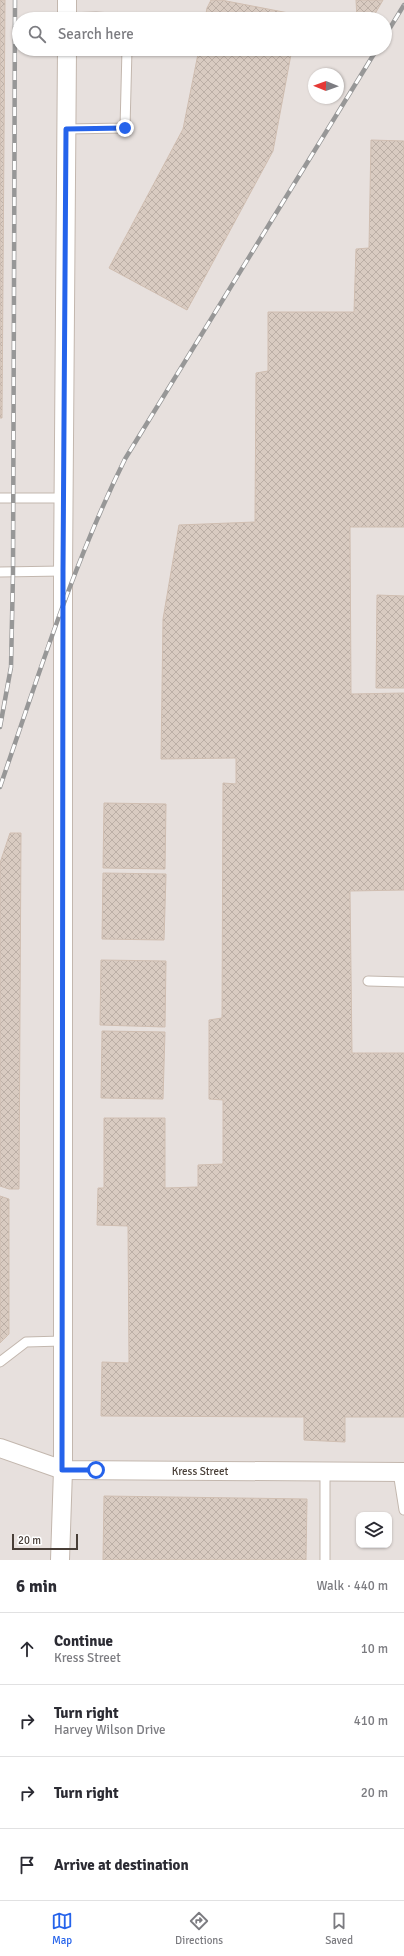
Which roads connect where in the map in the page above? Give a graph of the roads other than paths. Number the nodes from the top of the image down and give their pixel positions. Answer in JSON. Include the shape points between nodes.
{"nodes":[{"id":1,"x":67,"y":0,"type":"edge"},
{"id":2,"x":67,"y":12,"type":"edge"},
{"id":3,"x":67,"y":56,"type":"edge"},
{"id":4,"x":127,"y":56,"type":"edge"},
{"id":5,"x":66,"y":129,"type":"junction"},
{"id":6,"x":0,"y":498,"type":"edge"},
{"id":7,"x":64,"y":498,"type":"junction"},
{"id":8,"x":63,"y":571,"type":"junction"},
{"id":9,"x":0,"y":572,"type":"edge"},
{"id":10,"x":368,"y":981,"type":"dead end"},
{"id":11,"x":404,"y":982,"type":"edge"},
{"id":12,"x":62,"y":1341,"type":"junction"},
{"id":13,"x":0,"y":1362,"type":"edge"},
{"id":14,"x":0,"y":1448,"type":"edge"},
{"id":15,"x":62,"y":1470,"type":"junction"},
{"id":16,"x":325,"y":1471,"type":"junction"},
{"id":17,"x":401,"y":1472,"type":"edge"},
{"id":18,"x":404,"y":1510,"type":"edge"},
{"id":19,"x":60,"y":1560,"type":"edge"},
{"id":20,"x":325,"y":1560,"type":"edge"}],
"edges":[{"from":1,"to":2,"type":"street"},
{"from":3,"to":5,"type":"street"},
{"from":4,"to":5,"type":"lane","via":[[125,128]]},
{"from":5,"to":7,"type":"street"},
{"from":6,"to":7,"type":"lane"},
{"from":7,"to":8,"type":"street"},
{"from":8,"to":9,"type":"lane"},
{"from":8,"to":12,"type":"street"},
{"from":10,"to":11,"type":"lane"},
{"from":12,"to":13,"type":"lane","via":[[26,1342]]},
{"from":12,"to":15,"type":"street"},
{"from":14,"to":15,"type":"street","name":"Kress Street"},
{"from":15,"to":16,"type":"street","name":"Kress Street"},
{"from":15,"to":19,"type":"street"},
{"from":16,"to":17,"type":"street","name":"Kress Street"},
{"from":16,"to":20,"type":"lane"},
{"from":17,"to":18,"type":"lane"}]}
